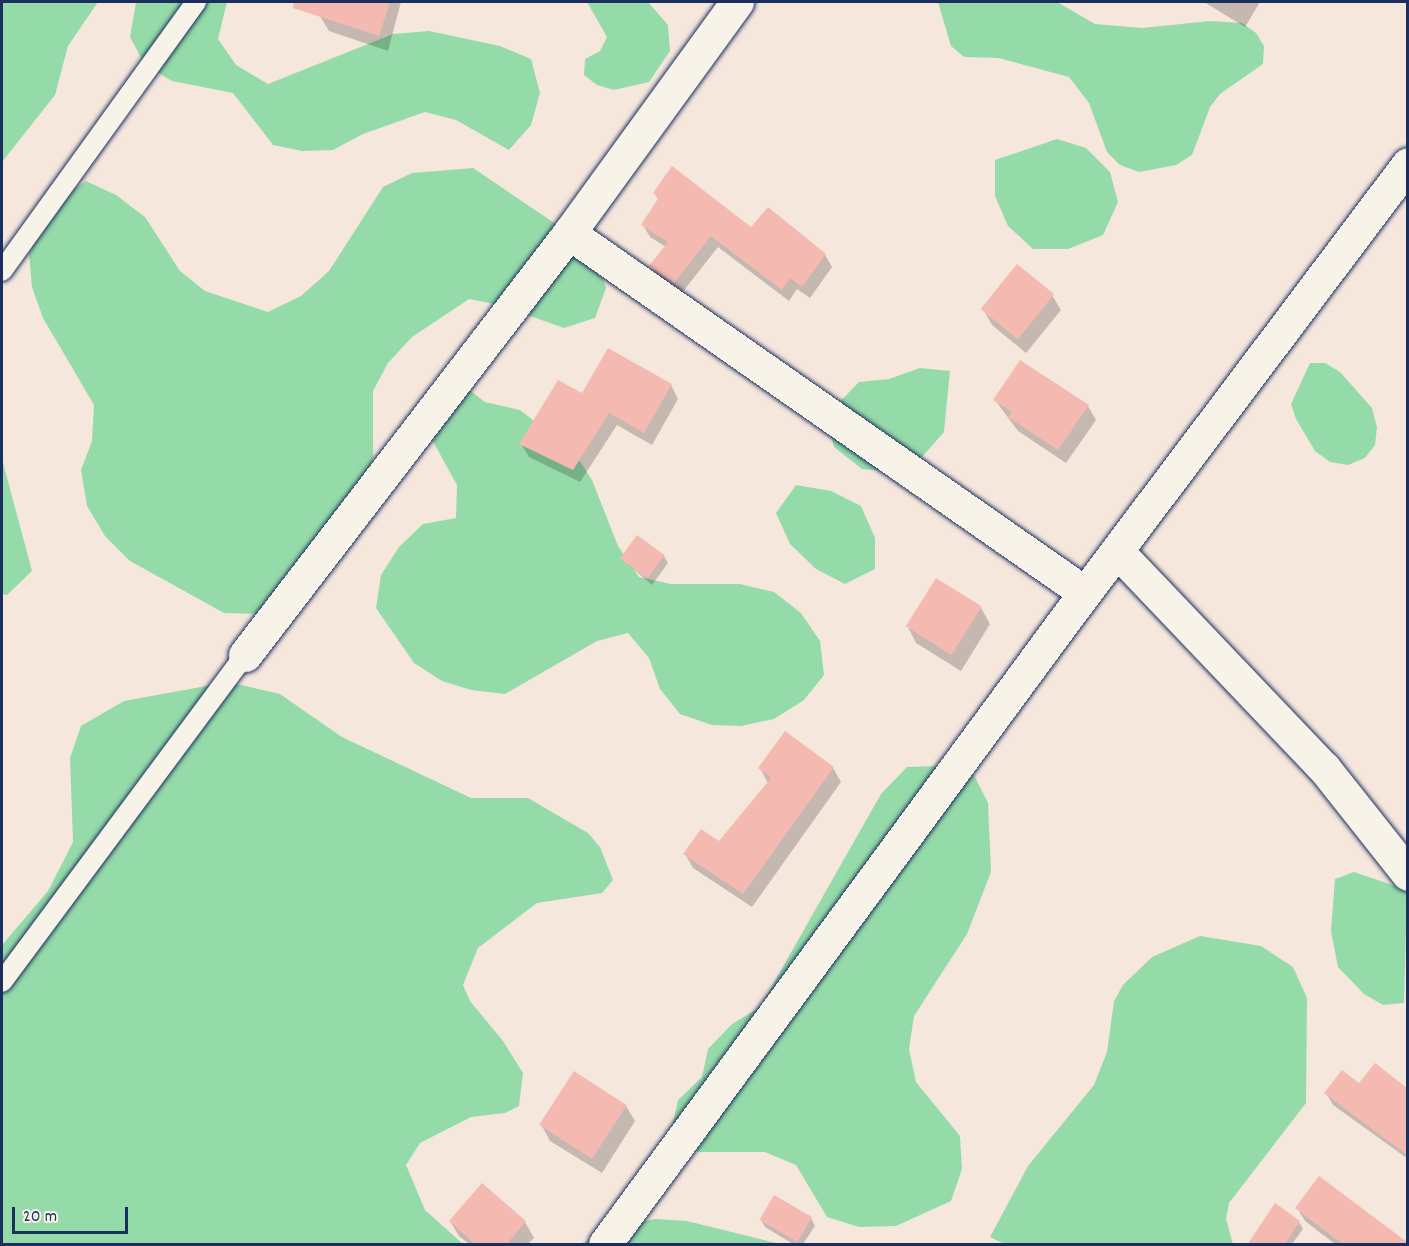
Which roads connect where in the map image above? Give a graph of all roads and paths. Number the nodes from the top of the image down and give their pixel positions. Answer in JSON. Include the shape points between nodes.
{"nodes":[{"id":1,"x":196,"y":2,"type":"edge"},
{"id":2,"x":737,"y":2,"type":"edge"},
{"id":3,"x":1407,"y":164,"type":"edge"},
{"id":4,"x":569,"y":233,"type":"junction"},
{"id":5,"x":2,"y":271,"type":"edge"},
{"id":6,"x":1117,"y":551,"type":"junction"},
{"id":7,"x":1085,"y":593,"type":"junction"},
{"id":8,"x":244,"y":655,"type":"joint"},
{"id":9,"x":1407,"y":874,"type":"edge"},
{"id":10,"x":2,"y":981,"type":"edge"},
{"id":11,"x":605,"y":1245,"type":"edge"}],
"edges":[{"from":1,"to":5,"type":"lane"},
{"from":2,"to":4,"type":"street"},
{"from":3,"to":6,"type":"street"},
{"from":4,"to":7,"type":"street"},
{"from":4,"to":8,"type":"street"},
{"from":6,"to":7,"type":"street"},
{"from":6,"to":9,"type":"street","via":[[1324,768]]},
{"from":7,"to":11,"type":"street"},
{"from":8,"to":10,"type":"lane"}]}
